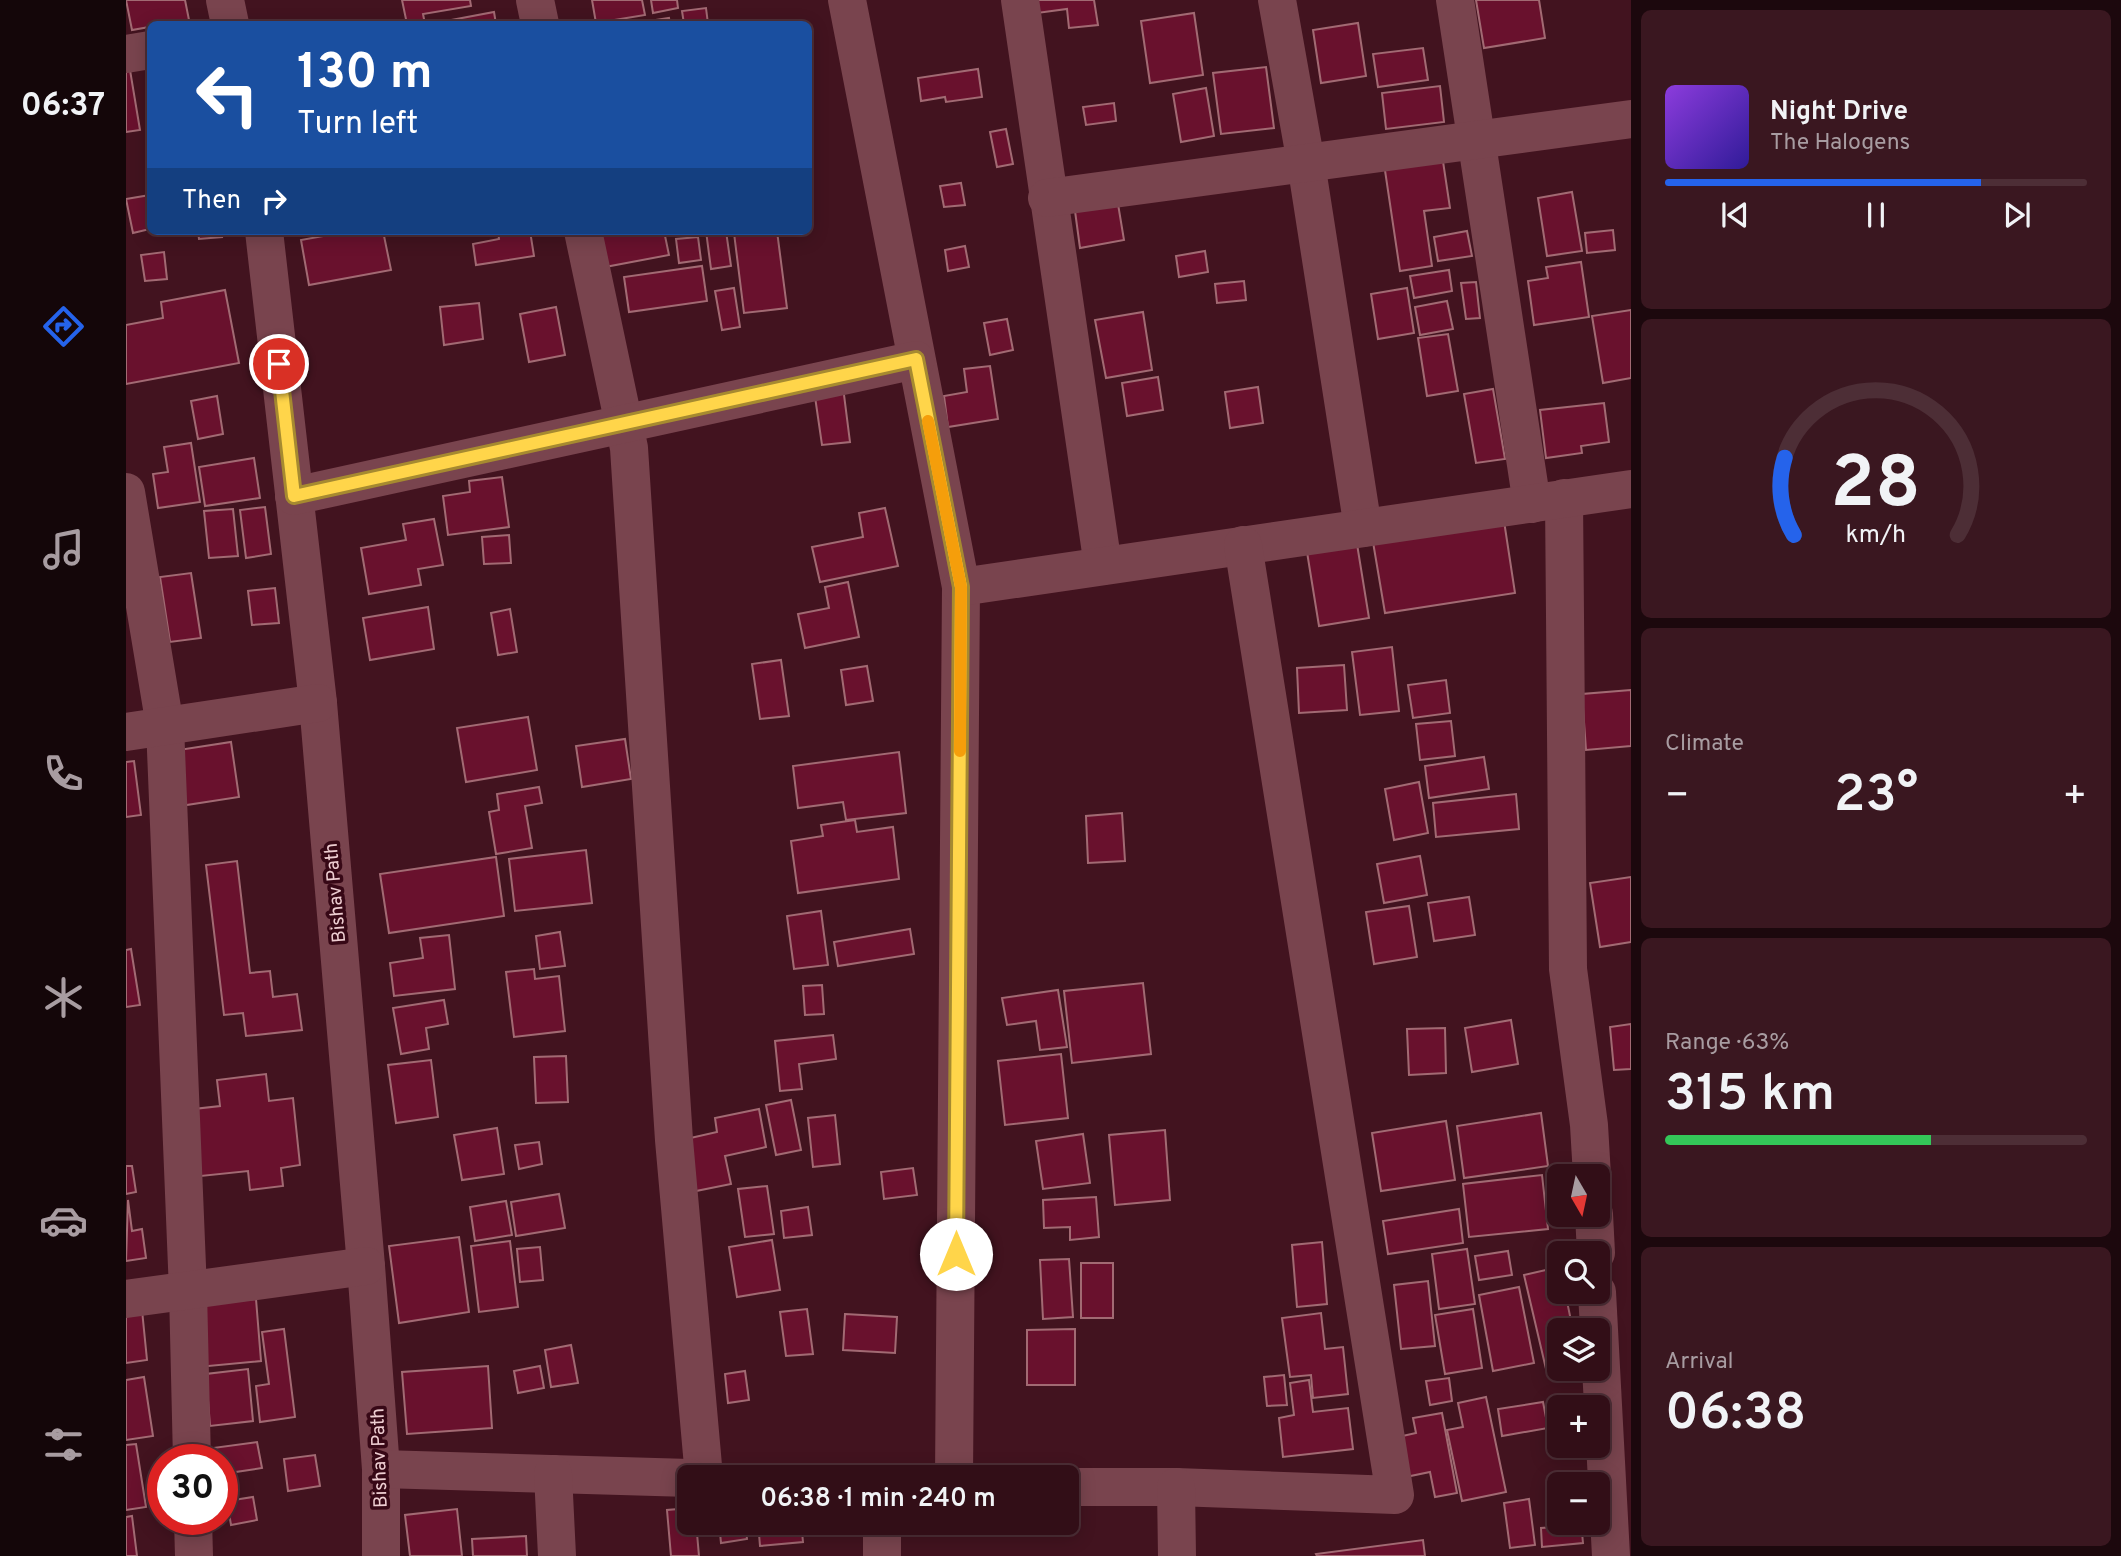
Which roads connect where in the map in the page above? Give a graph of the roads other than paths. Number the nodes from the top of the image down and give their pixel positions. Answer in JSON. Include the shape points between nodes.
{"nodes":[{"id":1,"x":225,"y":0,"type":"edge"},
{"id":2,"x":535,"y":0,"type":"edge"},
{"id":3,"x":848,"y":0,"type":"edge"},
{"id":4,"x":1020,"y":0,"type":"edge"},
{"id":5,"x":1277,"y":0,"type":"edge"},
{"id":6,"x":1455,"y":0,"type":"edge"},
{"id":7,"x":229,"y":21,"type":"edge"},
{"id":8,"x":539,"y":21,"type":"edge"},
{"id":9,"x":147,"y":50,"type":"edge"},
{"id":10,"x":126,"y":54,"type":"edge"},
{"id":11,"x":1631,"y":119,"type":"edge"},
{"id":12,"x":1477,"y":140,"type":"junction"},
{"id":13,"x":1306,"y":163,"type":"junction"},
{"id":14,"x":1047,"y":198,"type":"junction"},
{"id":15,"x":264,"y":235,"type":"edge"},
{"id":16,"x":584,"y":235,"type":"edge"},
{"id":17,"x":916,"y":359,"type":"junction"},
{"id":18,"x":623,"y":424,"type":"junction"},
{"id":19,"x":1631,"y":489,"type":"edge"},
{"id":20,"x":126,"y":492,"type":"edge"},
{"id":21,"x":294,"y":496,"type":"junction"},
{"id":22,"x":1548,"y":501,"type":"junction"},
{"id":23,"x":1363,"y":528,"type":"junction"},
{"id":24,"x":1243,"y":545,"type":"junction"},
{"id":25,"x":1103,"y":566,"type":"junction"},
{"id":26,"x":961,"y":587,"type":"junction"},
{"id":27,"x":318,"y":703,"type":"junction"},
{"id":28,"x":165,"y":726,"type":"junction"},
{"id":29,"x":126,"y":732,"type":"edge"},
{"id":30,"x":1591,"y":1164,"type":"edge"},
{"id":31,"x":366,"y":1266,"type":"junction"},
{"id":32,"x":188,"y":1291,"type":"junction"},
{"id":33,"x":126,"y":1299,"type":"edge"},
{"id":34,"x":1598,"y":1304,"type":"edge"},
{"id":35,"x":192,"y":1444,"type":"edge"},
{"id":36,"x":703,"y":1465,"type":"edge"},
{"id":37,"x":954,"y":1465,"type":"edge"},
{"id":38,"x":381,"y":1469,"type":"junction"},
{"id":39,"x":553,"y":1474,"type":"junction"},
{"id":40,"x":677,"y":1478,"type":"edge"},
{"id":41,"x":1079,"y":1487,"type":"edge"},
{"id":42,"x":1176,"y":1487,"type":"junction"},
{"id":43,"x":193,"y":1535,"type":"edge"},
{"id":44,"x":881,"y":1535,"type":"edge"},
{"id":45,"x":194,"y":1556,"type":"edge"},
{"id":46,"x":381,"y":1556,"type":"edge"},
{"id":47,"x":557,"y":1556,"type":"edge"},
{"id":48,"x":882,"y":1556,"type":"edge"},
{"id":49,"x":1177,"y":1556,"type":"edge"},
{"id":50,"x":1611,"y":1556,"type":"edge"}],
"edges":[{"from":1,"to":7,"type":"street"},
{"from":2,"to":8,"type":"street"},
{"from":3,"to":17,"type":"street"},
{"from":4,"to":14,"type":"street"},
{"from":5,"to":13,"type":"street"},
{"from":6,"to":12,"type":"street"},
{"from":9,"to":10,"type":"street"},
{"from":11,"to":12,"type":"street"},
{"from":12,"to":13,"type":"street"},
{"from":12,"to":22,"type":"street"},
{"from":13,"to":14,"type":"street"},
{"from":13,"to":23,"type":"street"},
{"from":14,"to":25,"type":"street"},
{"from":15,"to":21,"type":"street","name":"Bishav Path"},
{"from":16,"to":18,"type":"street"},
{"from":17,"to":18,"type":"street"},
{"from":17,"to":26,"type":"street"},
{"from":18,"to":21,"type":"street"},
{"from":18,"to":36,"type":"street","via":[[629,448],[674,1140]]},
{"from":19,"to":22,"type":"street"},
{"from":20,"to":28,"type":"street"},
{"from":21,"to":27,"type":"street","name":"Bishav Path"},
{"from":22,"to":23,"type":"street"},
{"from":22,"to":30,"type":"street","via":[[1568,969]]},
{"from":23,"to":24,"type":"street"},
{"from":24,"to":25,"type":"street"},
{"from":24,"to":42,"type":"street","via":[[1395,1495]]},
{"from":25,"to":26,"type":"street"},
{"from":26,"to":37,"type":"street"},
{"from":27,"to":28,"type":"street"},
{"from":27,"to":31,"type":"street","name":"Bishav Path"},
{"from":28,"to":29,"type":"street"},
{"from":28,"to":32,"type":"street"},
{"from":31,"to":32,"type":"street"},
{"from":31,"to":38,"type":"street","name":"Bishav Path"},
{"from":32,"to":33,"type":"street"},
{"from":32,"to":35,"type":"street"},
{"from":34,"to":50,"type":"street"},
{"from":38,"to":39,"type":"street"},
{"from":38,"to":46,"type":"street","name":"Bishav Path"},
{"from":39,"to":40,"type":"street"},
{"from":39,"to":47,"type":"street"},
{"from":41,"to":42,"type":"street"},
{"from":42,"to":49,"type":"street"},
{"from":43,"to":45,"type":"street"},
{"from":44,"to":48,"type":"street"}]}
